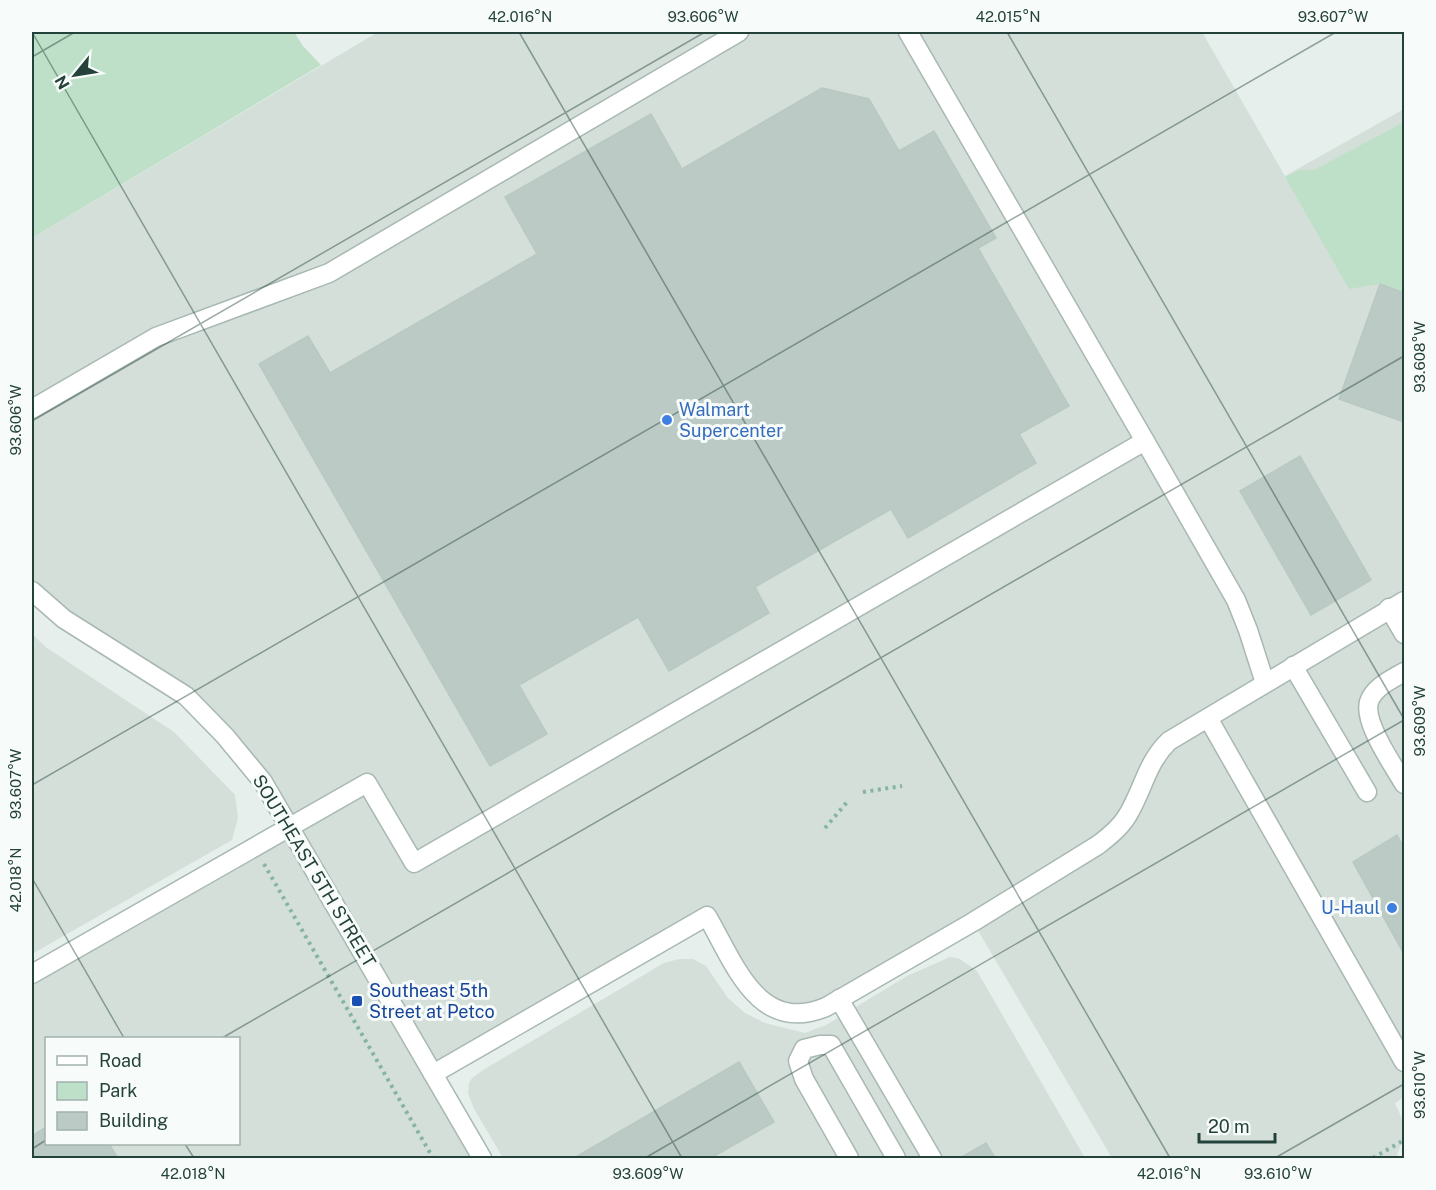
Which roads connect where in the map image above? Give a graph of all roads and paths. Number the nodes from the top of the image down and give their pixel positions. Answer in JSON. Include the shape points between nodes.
{"nodes":[{"id":1,"x":739,"y":32,"type":"edge"},
{"id":2,"x":908,"y":32,"type":"edge"},
{"id":3,"x":32,"y":409,"type":"edge"},
{"id":4,"x":1145,"y":441,"type":"junction"},
{"id":5,"x":32,"y":591,"type":"edge"},
{"id":6,"x":1397,"y":605,"type":"edge"},
{"id":7,"x":1404,"y":634,"type":"edge"},
{"id":8,"x":1293,"y":666,"type":"junction"},
{"id":9,"x":1404,"y":672,"type":"edge"},
{"id":10,"x":1265,"y":683,"type":"junction"},
{"id":11,"x":1208,"y":717,"type":"junction"},
{"id":12,"x":1404,"y":784,"type":"edge"},
{"id":13,"x":902,"y":786,"type":"dead end"},
{"id":14,"x":863,"y":792,"type":"dead end"},
{"id":15,"x":1367,"y":792,"type":"dead end"},
{"id":16,"x":848,"y":801,"type":"dead end"},
{"id":17,"x":290,"y":826,"type":"junction"},
{"id":18,"x":825,"y":828,"type":"dead end"},
{"id":19,"x":265,"y":864,"type":"dead end"},
{"id":20,"x":32,"y":974,"type":"edge"},
{"id":21,"x":839,"y":999,"type":"junction"},
{"id":22,"x":1404,"y":1062,"type":"edge"},
{"id":23,"x":433,"y":1074,"type":"junction"},
{"id":24,"x":1404,"y":1140,"type":"edge"},
{"id":25,"x":433,"y":1158,"type":"edge"},
{"id":26,"x":482,"y":1158,"type":"edge"},
{"id":27,"x":849,"y":1158,"type":"edge"},
{"id":28,"x":896,"y":1158,"type":"edge"},
{"id":29,"x":932,"y":1158,"type":"edge"},
{"id":30,"x":1373,"y":1158,"type":"edge"}],
"edges":[{"from":1,"to":3,"type":"street","via":[[330,273],[156,337]]},
{"from":2,"to":4,"type":"street"},
{"from":4,"to":10,"type":"street","via":[[1236,600]]},
{"from":4,"to":17,"type":"street","via":[[414,863],[367,783]]},
{"from":5,"to":17,"type":"street","name":"SOUTHEAST 5TH STREET","via":[[64,620],[186,696],[263,782]]},
{"from":6,"to":7,"type":"street"},
{"from":6,"to":8,"type":"street"},
{"from":8,"to":10,"type":"street"},
{"from":8,"to":15,"type":"street"},
{"from":9,"to":12,"type":"street","via":[[1377,689],[1369,702],[1369,718]]},
{"from":10,"to":11,"type":"street"},
{"from":11,"to":21,"type":"street","via":[[1161,749],[1130,811],[1116,831],[1098,845]]},
{"from":11,"to":22,"type":"street"},
{"from":13,"to":14,"type":"path"},
{"from":16,"to":18,"type":"path"},
{"from":17,"to":20,"type":"street"},
{"from":17,"to":23,"type":"street","name":"SOUTHEAST 5TH STREET"},
{"from":19,"to":25,"type":"path"},
{"from":21,"to":23,"type":"street","via":[[798,1015],[766,1005],[747,985],[707,916]]},
{"from":21,"to":29,"type":"street"},
{"from":23,"to":26,"type":"street","name":"SOUTHEAST 5TH STREET"},
{"from":24,"to":30,"type":"path"},
{"from":27,"to":28,"type":"street","via":[[804,1079],[798,1061],[804,1048],[831,1045]]}]}
